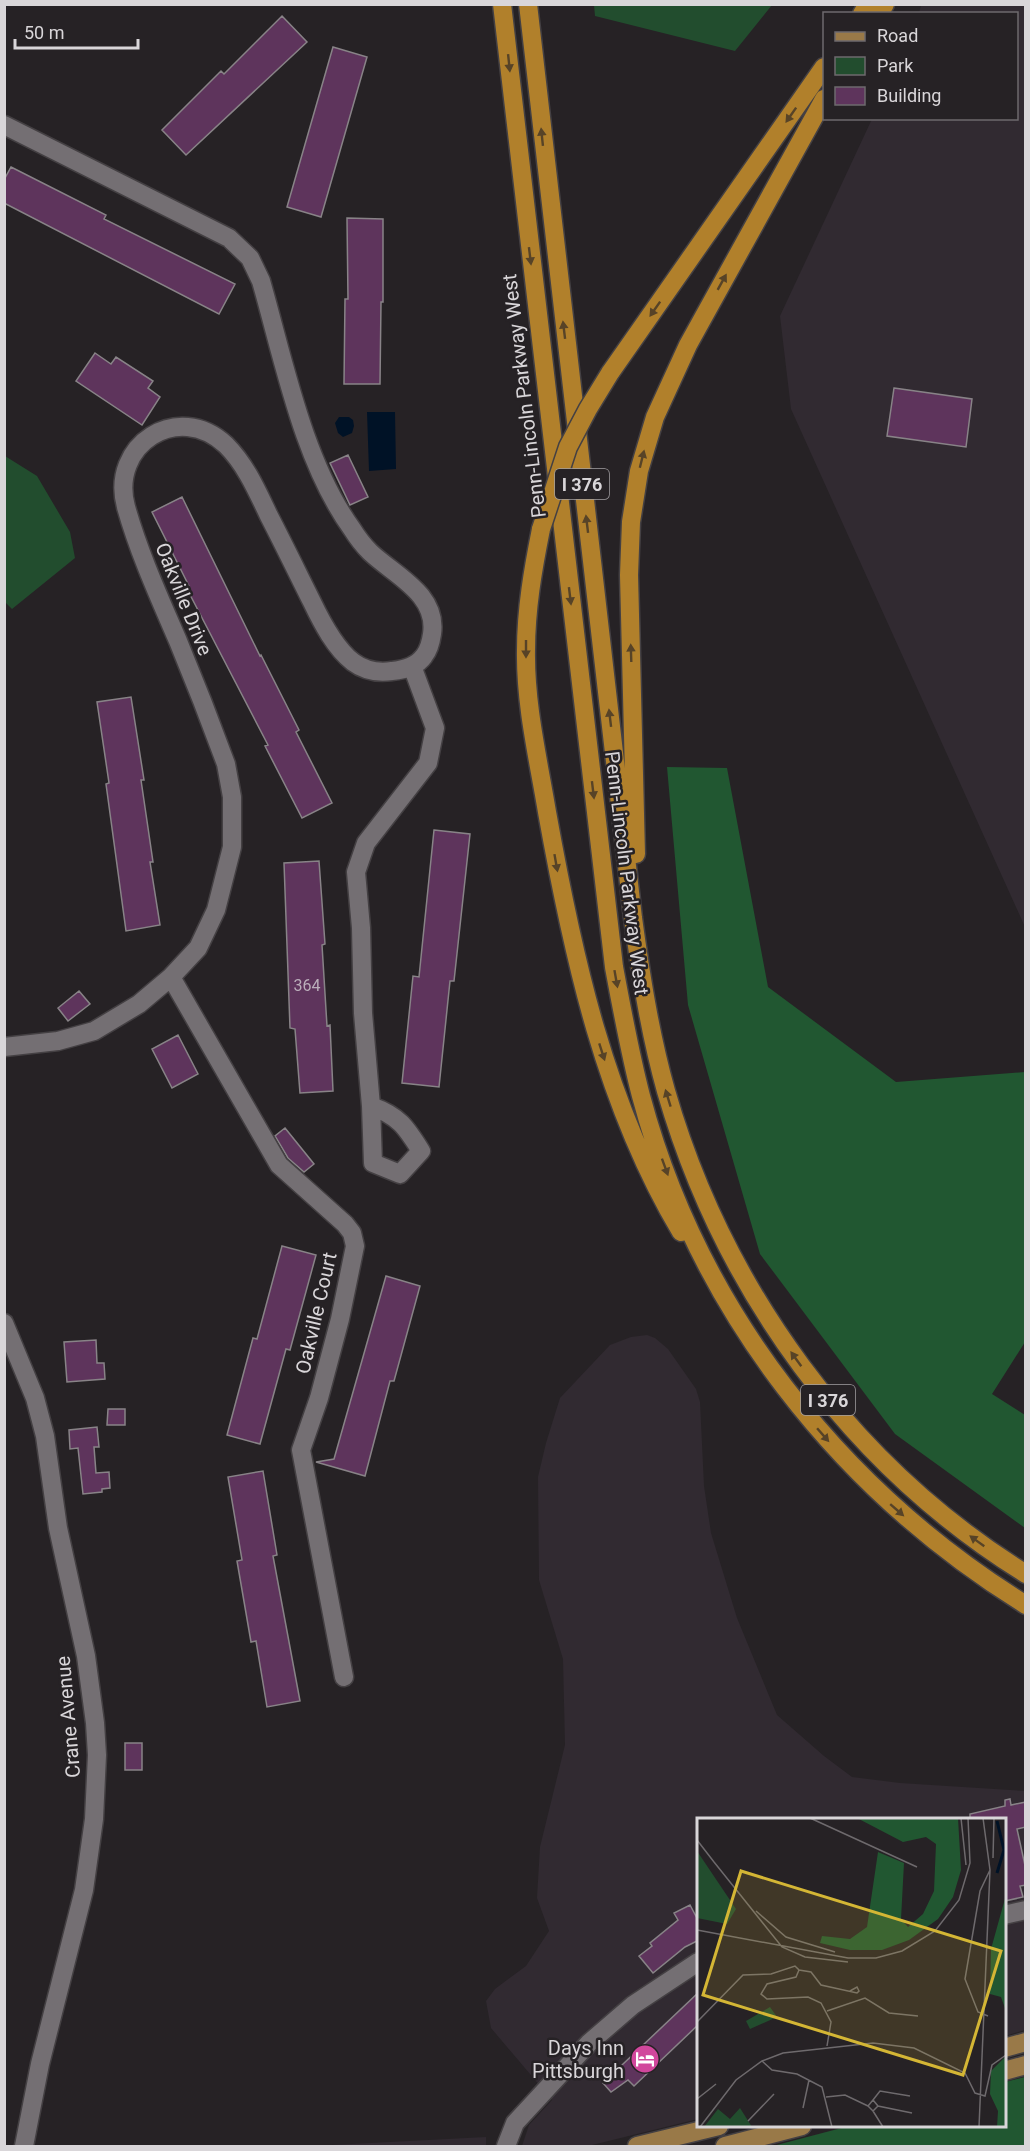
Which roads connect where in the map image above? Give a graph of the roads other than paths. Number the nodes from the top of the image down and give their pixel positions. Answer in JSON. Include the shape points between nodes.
{"nodes":[{"id":1,"x":502,"y":4,"type":"edge"},
{"id":2,"x":528,"y":4,"type":"edge"},
{"id":3,"x":823,"y":70,"type":"edge"},
{"id":4,"x":823,"y":103,"type":"edge"},
{"id":5,"x":4,"y":125,"type":"edge"},
{"id":6,"x":412,"y":666,"type":"junction"},
{"id":7,"x":639,"y":963,"type":"junction"},
{"id":8,"x":171,"y":977,"type":"junction"},
{"id":9,"x":4,"y":1047,"type":"edge"},
{"id":10,"x":371,"y":1106,"type":"dead end"},
{"id":11,"x":4,"y":1323,"type":"edge"},
{"id":12,"x":750,"y":1338,"type":"junction"},
{"id":13,"x":1026,"y":1574,"type":"edge"},
{"id":14,"x":1026,"y":1605,"type":"edge"},
{"id":15,"x":344,"y":1677,"type":"dead end"},
{"id":16,"x":1026,"y":1910,"type":"edge"},
{"id":17,"x":1006,"y":1915,"type":"edge"},
{"id":18,"x":697,"y":1963,"type":"edge"},
{"id":19,"x":1026,"y":2042,"type":"edge"},
{"id":20,"x":1006,"y":2048,"type":"edge"},
{"id":21,"x":715,"y":2127,"type":"edge"},
{"id":22,"x":798,"y":2127,"type":"edge"},
{"id":23,"x":24,"y":2146,"type":"edge"},
{"id":24,"x":506,"y":2146,"type":"edge"},
{"id":25,"x":636,"y":2146,"type":"edge"},
{"id":26,"x":725,"y":2146,"type":"edge"}],
"edges":[{"from":1,"to":12,"type":"highway","name":"Penn-Lincoln Parkway West","number":"I 376","one_way":true,"via":[[622,1011],[641,1097],[670,1183],[707,1265]]},
{"from":7,"to":2,"type":"highway","name":"Penn-Lincoln Parkway West","number":"I 376","one_way":true},
{"from":3,"to":12,"type":"highway","one_way":true,"bridge":true,"via":[[588,408],[568,447],[541,529],[527,613],[527,688],[562,896],[583,987],[611,1080],[644,1164],[682,1235]]},
{"from":7,"to":4,"type":"highway","one_way":true,"via":[[629,575],[631,522],[639,471],[655,417],[688,345]]},
{"from":5,"to":6,"type":"street","via":[[229,238],[250,258],[261,281],[318,469],[367,550],[417,590],[431,614],[431,640],[424,656]]},
{"from":6,"to":8,"type":"street","name":"Oakville Drive","via":[[384,673],[369,671],[340,648],[320,617],[245,469],[219,439],[176,426],[137,447],[125,474],[123,494],[129,519],[226,764],[232,798],[232,847],[216,910],[198,948]]},
{"from":6,"to":10,"type":"street","via":[[435,728],[428,763],[366,843],[356,872]]},
{"from":13,"to":7,"type":"highway","name":"Penn-Lincoln Parkway West","number":"I 376","one_way":true,"via":[[938,1511],[873,1452],[817,1388],[771,1324],[711,1213],[683,1142],[655,1048]]},
{"from":8,"to":9,"type":"street","name":"Oakville Drive","via":[[139,1004],[94,1031],[58,1041]]},
{"from":8,"to":15,"type":"street","name":"Oakville Court","via":[[279,1165],[345,1224],[355,1245],[340,1319],[301,1450]]},
{"from":11,"to":23,"type":"street","name":"Crane Avenue","via":[[35,1398],[45,1436],[58,1528],[86,1656],[97,1755],[94,1819],[84,1890],[39,2064]]},
{"from":12,"to":14,"type":"highway","name":"Penn-Lincoln Parkway West","number":"I 376","one_way":true,"via":[[796,1404],[855,1470],[955,1557]]},
{"from":16,"to":17,"type":"street"},
{"from":18,"to":24,"type":"street","via":[[633,2006],[589,2043],[515,2123]]},
{"from":19,"to":20,"type":"main road"},
{"from":21,"to":25,"type":"main road"},
{"from":22,"to":26,"type":"main road"}]}
